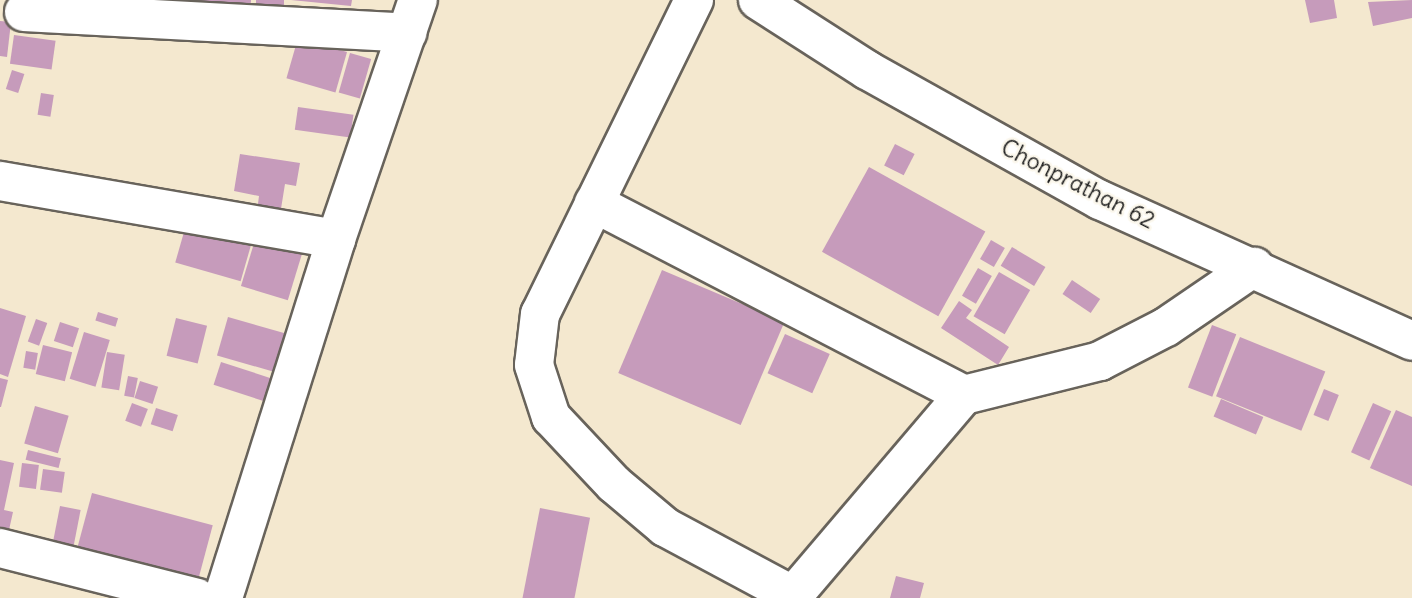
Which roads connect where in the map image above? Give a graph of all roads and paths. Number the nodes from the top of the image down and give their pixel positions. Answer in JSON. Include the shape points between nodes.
{"nodes":[{"id":1,"x":694,"y":0,"type":"edge"},
{"id":2,"x":758,"y":0,"type":"edge"},
{"id":3,"x":24,"y":12,"type":"dead end"},
{"id":4,"x":413,"y":17,"type":"edge"},
{"id":5,"x":0,"y":181,"type":"edge"},
{"id":6,"x":594,"y":203,"type":"junction"},
{"id":7,"x":336,"y":239,"type":"junction"},
{"id":8,"x":1254,"y":267,"type":"junction"},
{"id":9,"x":1412,"y":341,"type":"edge"},
{"id":10,"x":964,"y":395,"type":"junction"},
{"id":11,"x":0,"y":548,"type":"edge"},
{"id":12,"x":791,"y":596,"type":"edge"},
{"id":13,"x":197,"y":598,"type":"edge"},
{"id":14,"x":223,"y":598,"type":"edge"}],
"edges":[{"from":1,"to":6,"type":"street"},
{"from":2,"to":8,"type":"street","name":"Chonprathan 62","via":[[867,70],[1100,200]]},
{"from":3,"to":4,"type":"street"},
{"from":4,"to":7,"type":"street"},
{"from":5,"to":7,"type":"street"},
{"from":6,"to":10,"type":"street"},
{"from":6,"to":12,"type":"street","via":[[540,314],[534,365],[551,417],[614,484],[665,527]]},
{"from":7,"to":14,"type":"street"},
{"from":8,"to":9,"type":"street","name":"Chonprathan 62"},
{"from":8,"to":10,"type":"street","via":[[1166,327],[1100,361]]},
{"from":10,"to":12,"type":"street"},
{"from":11,"to":13,"type":"street"}]}
